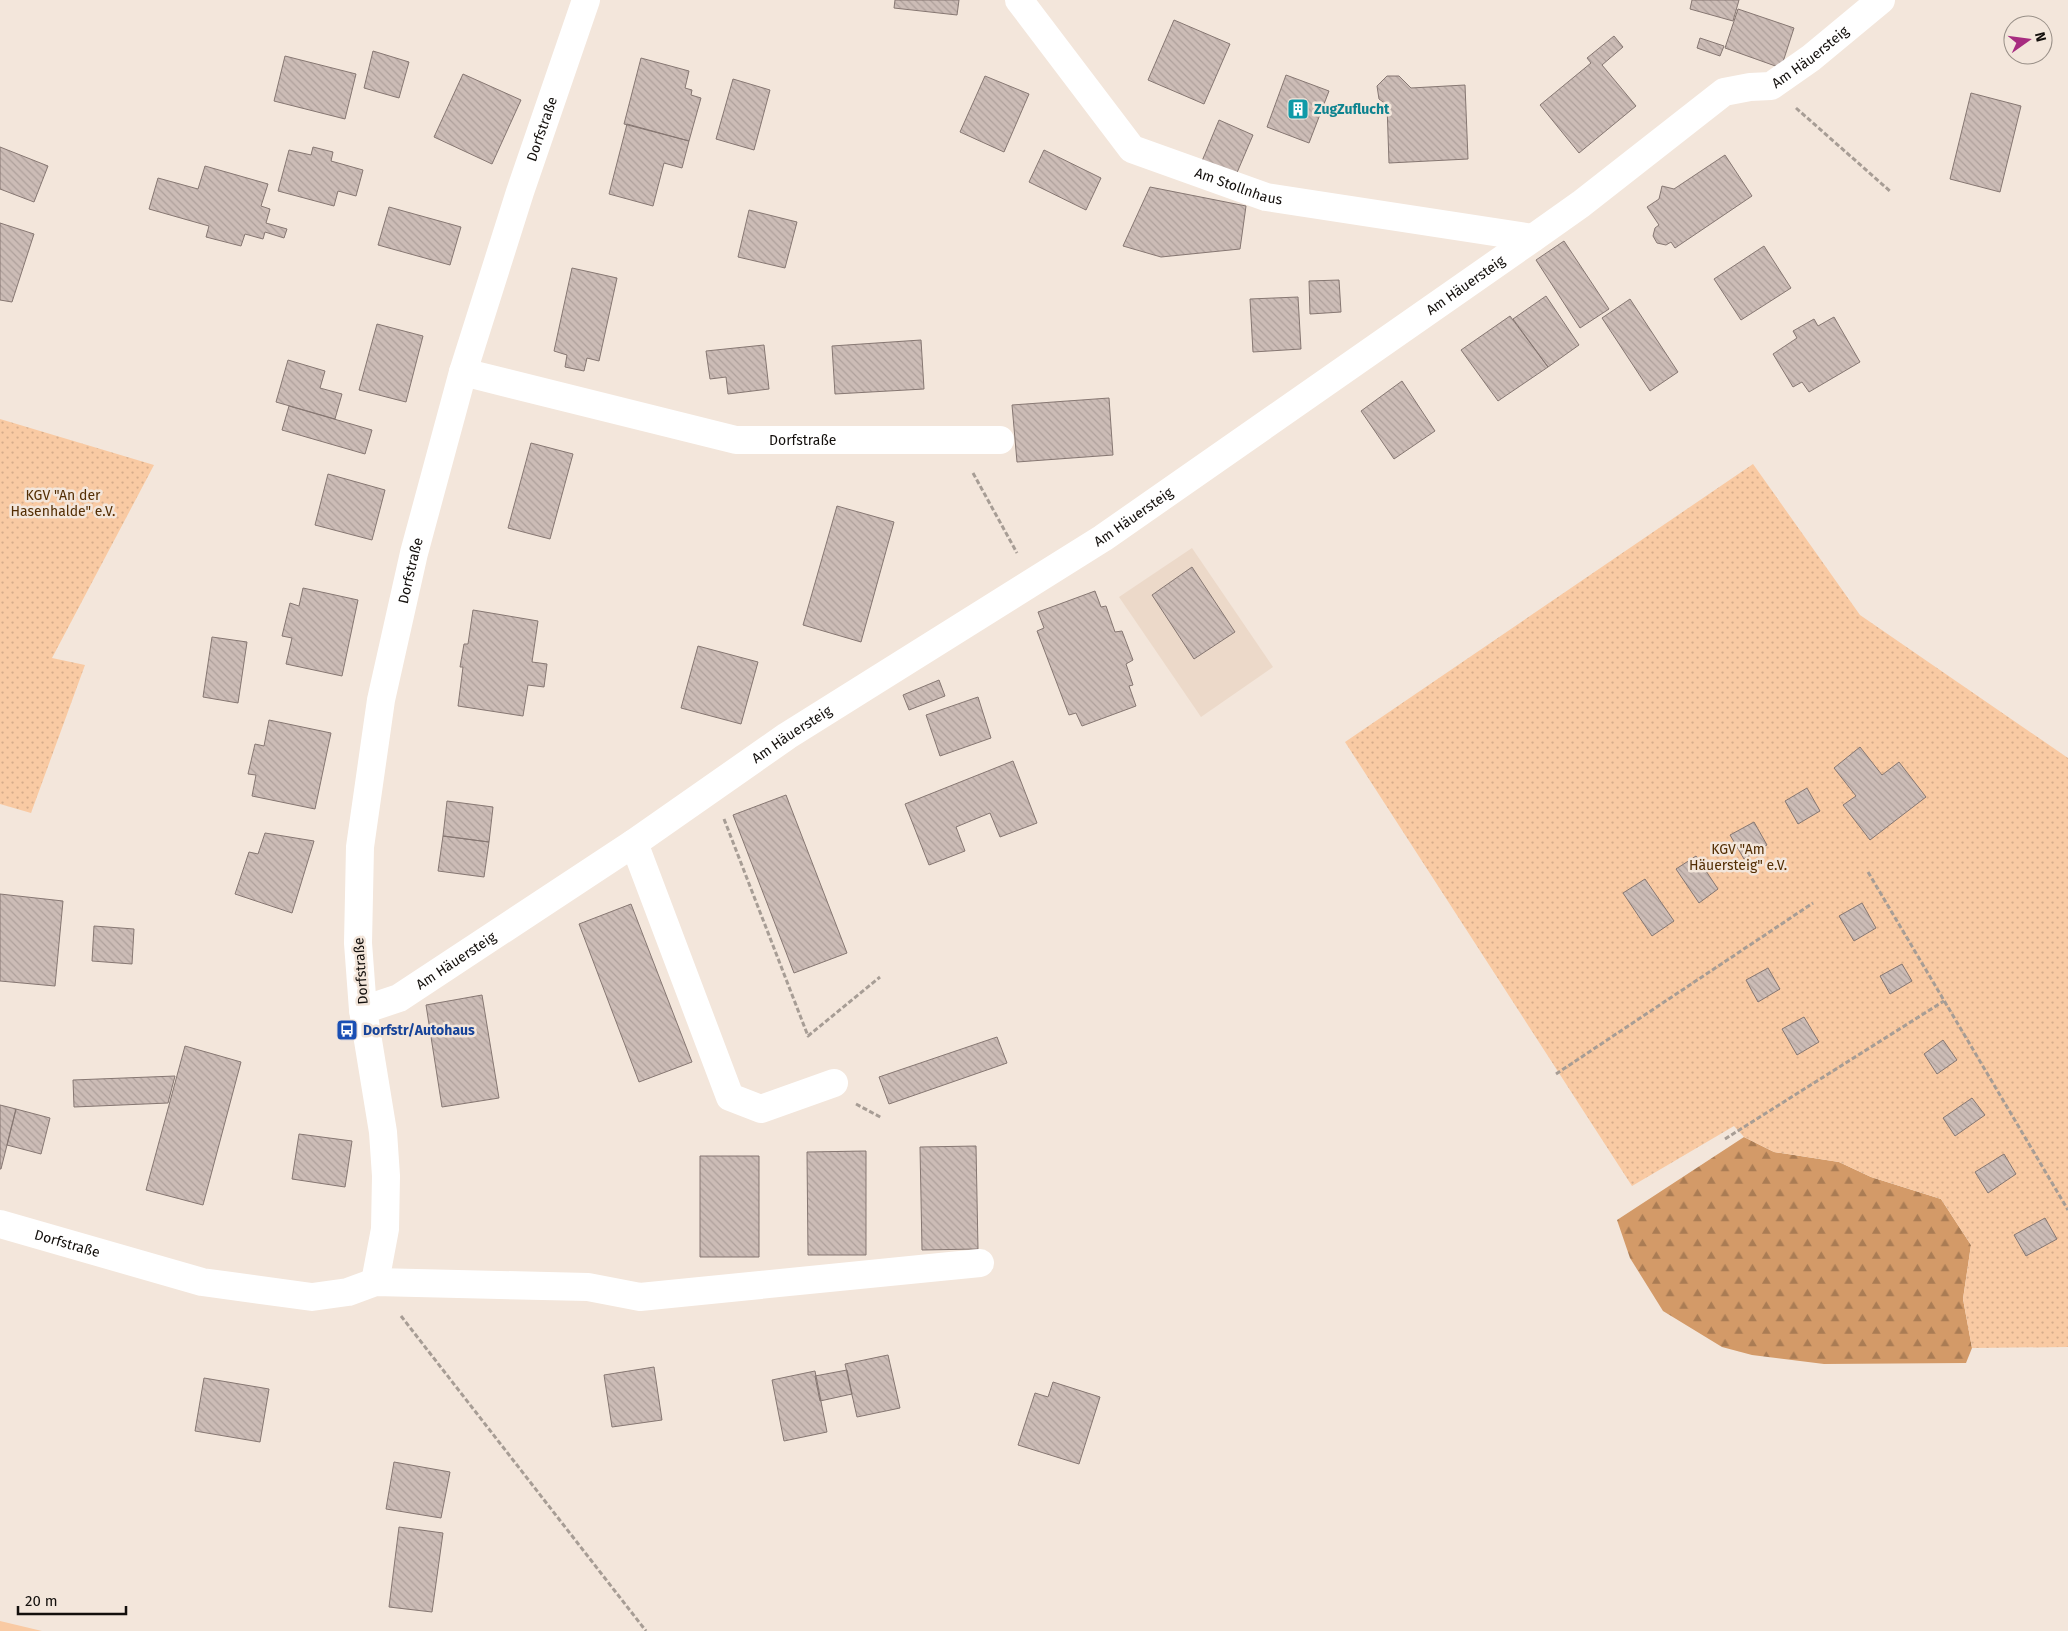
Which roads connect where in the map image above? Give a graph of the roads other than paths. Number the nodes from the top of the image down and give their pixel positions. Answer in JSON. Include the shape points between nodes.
{"nodes":[{"id":1,"x":586,"y":0,"type":"edge"},
{"id":2,"x":1020,"y":0,"type":"edge"},
{"id":3,"x":1881,"y":0,"type":"edge"},
{"id":4,"x":1534,"y":238,"type":"junction"},
{"id":5,"x":463,"y":372,"type":"junction"},
{"id":6,"x":1000,"y":440,"type":"dead end"},
{"id":7,"x":634,"y":843,"type":"junction"},
{"id":8,"x":364,"y":1010,"type":"junction"},
{"id":9,"x":841,"y":1091,"type":"road end"},
{"id":10,"x":0,"y":1224,"type":"edge"},
{"id":11,"x":980,"y":1263,"type":"dead end"},
{"id":12,"x":375,"y":1282,"type":"junction"}],
"edges":[{"from":1,"to":5,"type":"street","name":"Dorfstraße"},
{"from":2,"to":4,"type":"street","name":"Am Stollnhaus","via":[[1132,149],[1266,197]]},
{"from":3,"to":4,"type":"street","name":"Am Häuersteig","via":[[1811,58],[1748,89]]},
{"from":4,"to":7,"type":"street","name":"Am Häuersteig","via":[[1103,538],[787,736]]},
{"from":5,"to":6,"type":"street","name":"Dorfstraße","via":[[736,440]]},
{"from":5,"to":8,"type":"street","name":"Dorfstraße","via":[[414,553],[381,700],[360,848],[358,943]]},
{"from":7,"to":8,"type":"street","name":"Am Häuersteig","via":[[399,998]]},
{"from":7,"to":9,"type":"street","via":[[730,1097],[761,1109]]},
{"from":8,"to":12,"type":"street","name":"Dorfstraße","via":[[383,1132],[386,1176],[385,1229]]},
{"from":10,"to":12,"type":"street","name":"Dorfstraße","via":[[202,1282],[312,1297],[348,1292]]},
{"from":11,"to":12,"type":"street","via":[[640,1297],[588,1287]]}]}
